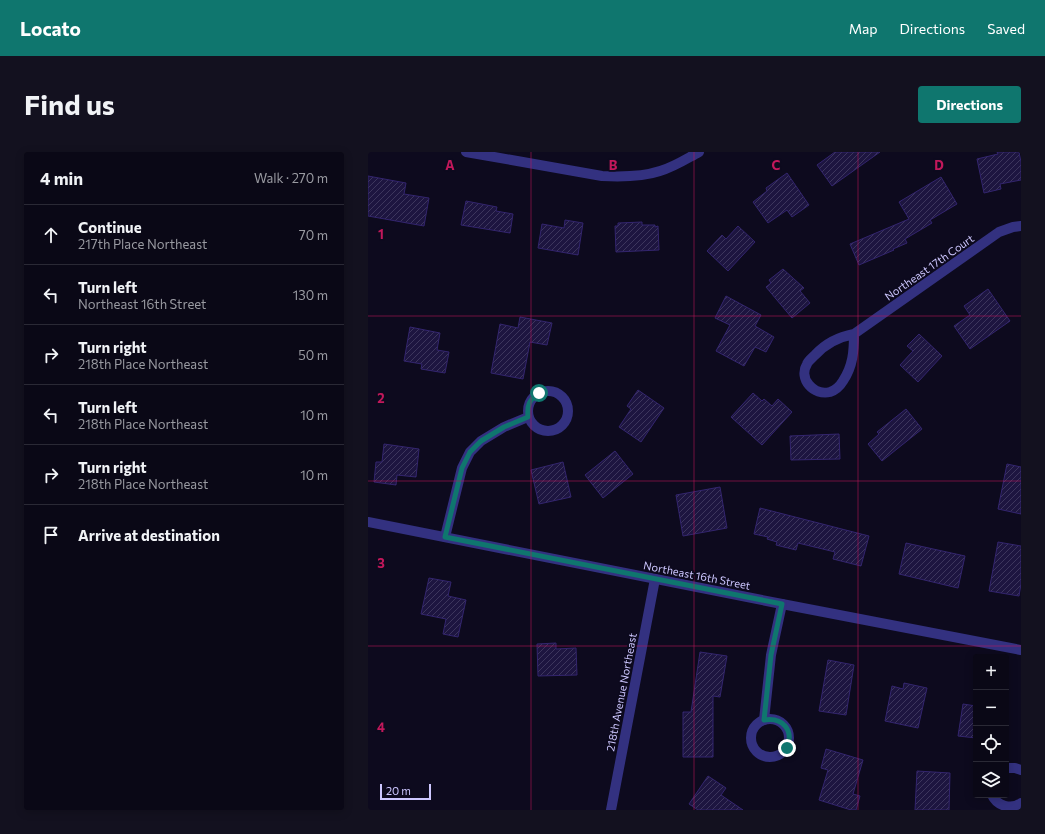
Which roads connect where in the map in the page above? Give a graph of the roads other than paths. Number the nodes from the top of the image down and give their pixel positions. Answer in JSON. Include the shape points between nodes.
{"nodes":[{"id":1,"x":466,"y":152,"type":"edge"},
{"id":2,"x":699,"y":152,"type":"edge"},
{"id":3,"x":1021,"y":226,"type":"edge"},
{"id":4,"x":854,"y":334,"type":"junction"},
{"id":5,"x":528,"y":417,"type":"junction"},
{"id":6,"x":368,"y":522,"type":"edge"},
{"id":7,"x":445,"y":537,"type":"junction"},
{"id":8,"x":655,"y":579,"type":"junction"},
{"id":9,"x":782,"y":604,"type":"junction"},
{"id":10,"x":1021,"y":650,"type":"edge"},
{"id":11,"x":764,"y":720,"type":"dead end"},
{"id":12,"x":1009,"y":768,"type":"edge"},
{"id":13,"x":1021,"y":770,"type":"edge"},
{"id":14,"x":993,"y":798,"type":"edge"},
{"id":15,"x":1021,"y":803,"type":"edge"},
{"id":16,"x":610,"y":810,"type":"edge"}],
"edges":[{"from":1,"to":2,"type":"street","via":[[602,176],[623,177],[660,171]]},
{"from":3,"to":4,"type":"street","name":"Northeast 17th Court","via":[[999,232]]},
{"from":4,"to":4,"type":"street","name":"Northeast 17th Court","via":[[827,344],[807,364],[805,378],[812,389],[824,393],[831,392],[842,383],[853,358]]},
{"from":5,"to":5,"type":"street","via":[[536,428],[550,432],[563,426],[567,420],[568,406],[559,394],[546,390],[533,397],[527,410]]},
{"from":5,"to":7,"type":"street","via":[[504,427],[481,441],[470,452],[462,468]]},
{"from":6,"to":7,"type":"street","name":"Northeast 16th Street"},
{"from":7,"to":8,"type":"street","name":"Northeast 16th Street"},
{"from":8,"to":9,"type":"street","name":"Northeast 16th Street"},
{"from":8,"to":16,"type":"street","name":"218th Avenue Northeast"},
{"from":9,"to":10,"type":"street","name":"Northeast 16th Street"},
{"from":9,"to":11,"type":"street","via":[[771,655]]},
{"from":12,"to":13,"type":"street"},
{"from":14,"to":15,"type":"street","via":[[1005,806],[1011,807]]}]}
